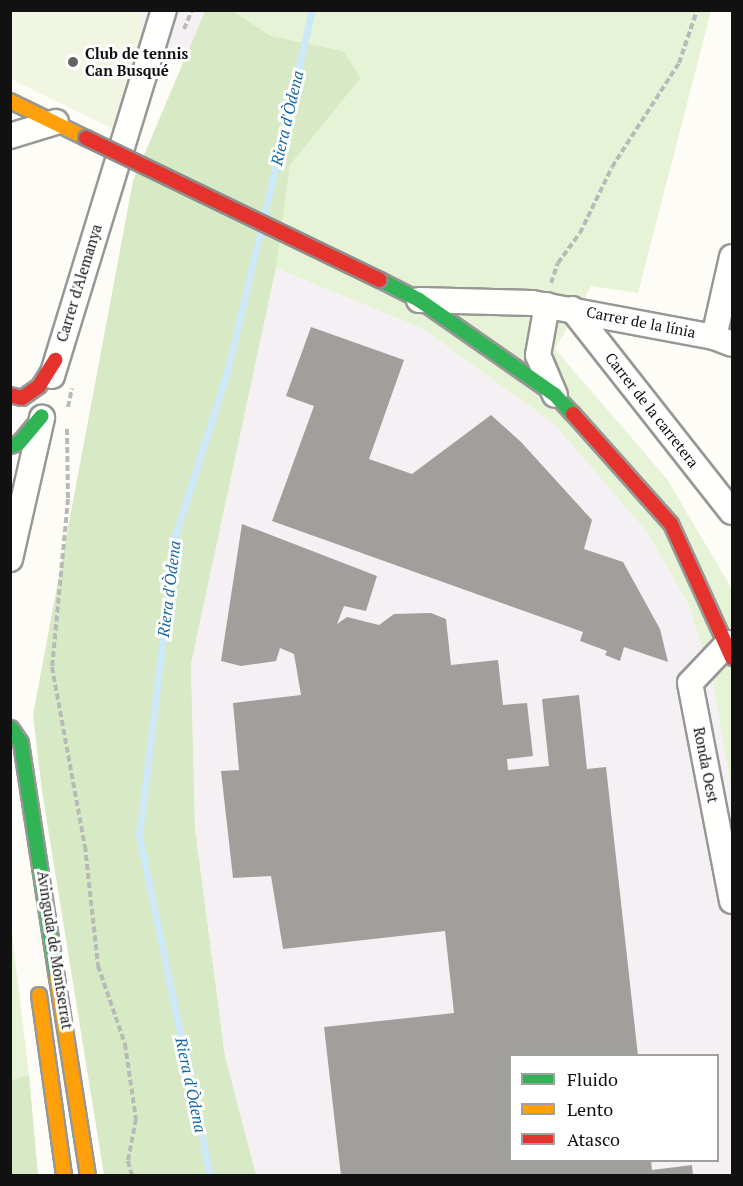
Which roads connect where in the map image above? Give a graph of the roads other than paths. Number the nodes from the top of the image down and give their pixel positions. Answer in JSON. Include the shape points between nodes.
{"nodes":[{"id":1,"x":164,"y":10,"type":"edge"},
{"id":2,"x":10,"y":101,"type":"edge"},
{"id":3,"x":56,"y":122,"type":"junction"},
{"id":4,"x":10,"y":136,"type":"edge"},
{"id":5,"x":732,"y":257,"type":"edge"},
{"id":6,"x":419,"y":300,"type":"junction"},
{"id":7,"x":547,"y":305,"type":"junction"},
{"id":8,"x":572,"y":309,"type":"junction"},
{"id":9,"x":723,"y":340,"type":"edge"},
{"id":10,"x":55,"y":360,"type":"junction"},
{"id":11,"x":555,"y":395,"type":"junction"},
{"id":12,"x":16,"y":396,"type":"edge"},
{"id":13,"x":10,"y":410,"type":"edge"},
{"id":14,"x":42,"y":416,"type":"junction"},
{"id":15,"x":10,"y":446,"type":"edge"},
{"id":16,"x":732,"y":512,"type":"edge"},
{"id":17,"x":10,"y":559,"type":"edge"},
{"id":18,"x":730,"y":651,"type":"edge"},
{"id":19,"x":11,"y":728,"type":"edge"},
{"id":20,"x":10,"y":748,"type":"edge"},
{"id":21,"x":21,"y":843,"type":"dead end"},
{"id":22,"x":732,"y":901,"type":"edge"},
{"id":23,"x":37,"y":981,"type":"dead end"},
{"id":24,"x":63,"y":1176,"type":"edge"},
{"id":25,"x":88,"y":1176,"type":"edge"}],
"edges":[{"from":1,"to":10,"type":"street","name":"Carrer d'Alemanya"},
{"from":2,"to":3,"type":"street"},
{"from":3,"to":4,"type":"street"},
{"from":3,"to":6,"type":"street","bridge":true},
{"from":5,"to":9,"type":"street"},
{"from":6,"to":7,"type":"street","name":"Carrer de la línia"},
{"from":6,"to":11,"type":"street"},
{"from":7,"to":8,"type":"street","name":"Carrer de la línia"},
{"from":7,"to":11,"type":"street","via":[[538,355]]},
{"from":8,"to":9,"type":"street","name":"Carrer de la línia"},
{"from":8,"to":16,"type":"street","name":"Carrer de la carretera"},
{"from":10,"to":12,"type":"street","via":[[39,386]]},
{"from":10,"to":14,"type":"street","name":"Carrer d'Alemanya"},
{"from":11,"to":18,"type":"street","via":[[672,524]]},
{"from":12,"to":13,"type":"street"},
{"from":14,"to":15,"type":"street","via":[[19,443]]},
{"from":14,"to":17,"type":"street","name":"Carrer d'Alemanya"},
{"from":18,"to":22,"type":"street","name":"Ronda Oest","via":[[690,683]]},
{"from":19,"to":25,"type":"street","name":"Avinguda de Montserrat","via":[[21,743]]},
{"from":20,"to":21,"type":"street"},
{"from":23,"to":24,"type":"street","name":"Avinguda de Montserrat"}]}
